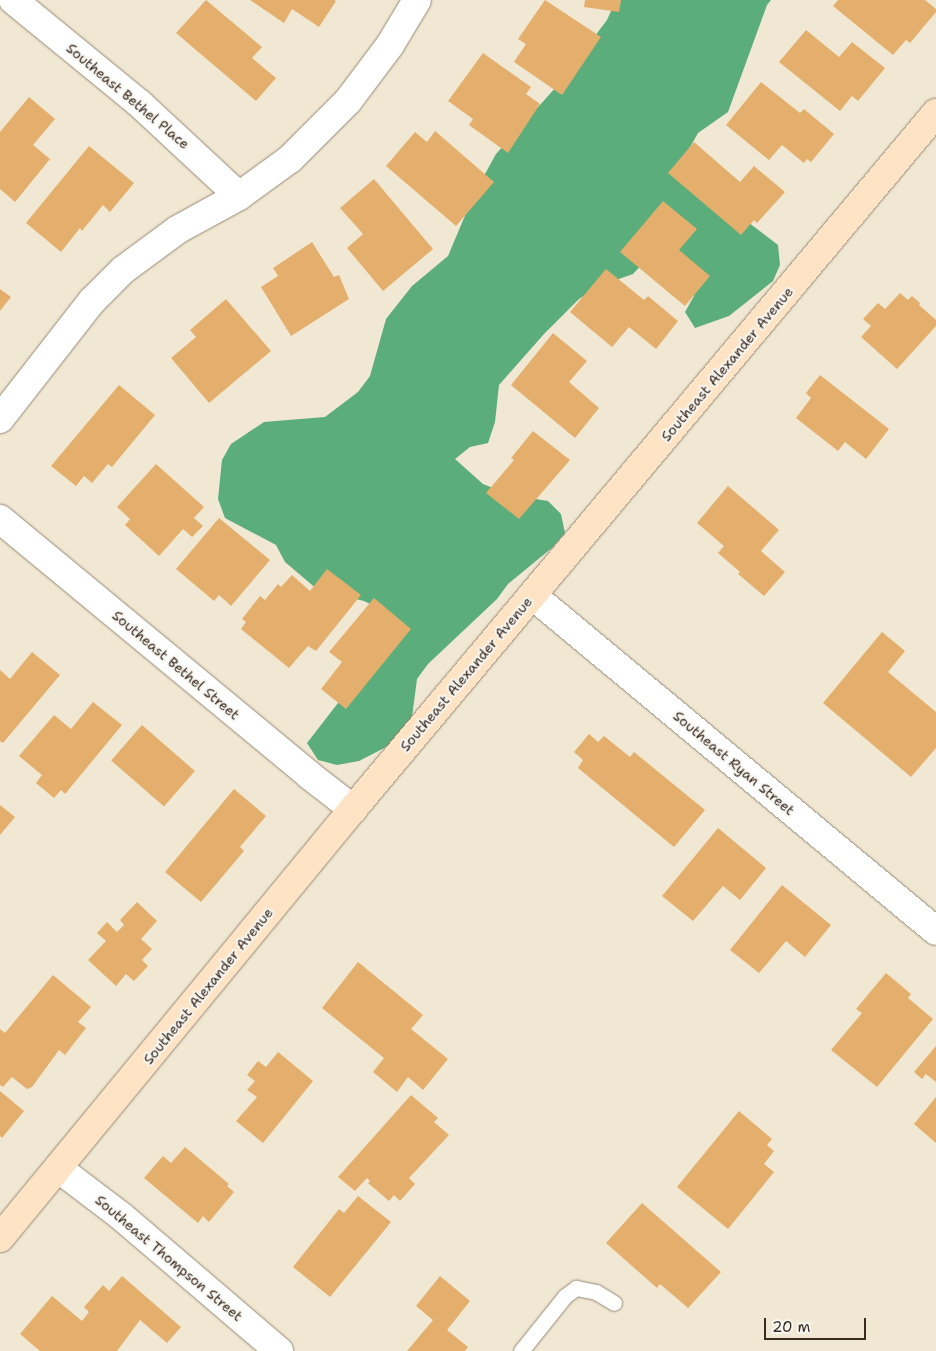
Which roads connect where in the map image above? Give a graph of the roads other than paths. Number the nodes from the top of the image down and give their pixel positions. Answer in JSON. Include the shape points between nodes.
{"nodes":[{"id":1,"x":13,"y":0,"type":"edge"},
{"id":2,"x":418,"y":0,"type":"edge"},
{"id":3,"x":936,"y":113,"type":"edge"},
{"id":4,"x":239,"y":196,"type":"junction"},
{"id":5,"x":0,"y":419,"type":"edge"},
{"id":6,"x":0,"y":519,"type":"edge"},
{"id":7,"x":532,"y":595,"type":"junction"},
{"id":8,"x":353,"y":809,"type":"junction"},
{"id":9,"x":936,"y":931,"type":"edge"},
{"id":10,"x":58,"y":1168,"type":"junction"},
{"id":11,"x":0,"y":1238,"type":"edge"},
{"id":12,"x":614,"y":1303,"type":"dead end"},
{"id":13,"x":279,"y":1351,"type":"edge"},
{"id":14,"x":521,"y":1351,"type":"edge"}],
"edges":[{"from":1,"to":4,"type":"street","name":"Southeast Bethel Place","via":[[140,104]]},
{"from":2,"to":4,"type":"street","via":[[390,45],[348,101],[290,159]]},
{"from":3,"to":7,"type":"street","name":"Southeast Alexander Avenue"},
{"from":4,"to":5,"type":"street","via":[[177,230],[124,270],[92,301]]},
{"from":6,"to":8,"type":"street","name":"Southeast Bethel Street"},
{"from":7,"to":8,"type":"street","name":"Southeast Alexander Avenue"},
{"from":7,"to":9,"type":"street","name":"Southeast Ryan Street"},
{"from":8,"to":10,"type":"street","name":"Southeast Alexander Avenue"},
{"from":10,"to":11,"type":"street","name":"Southeast Alexander Avenue"},
{"from":10,"to":13,"type":"street","name":"Southeast Thompson Street","via":[[121,1216]]},
{"from":12,"to":14,"type":"lane","via":[[596,1292],[576,1288],[564,1296]]}]}
